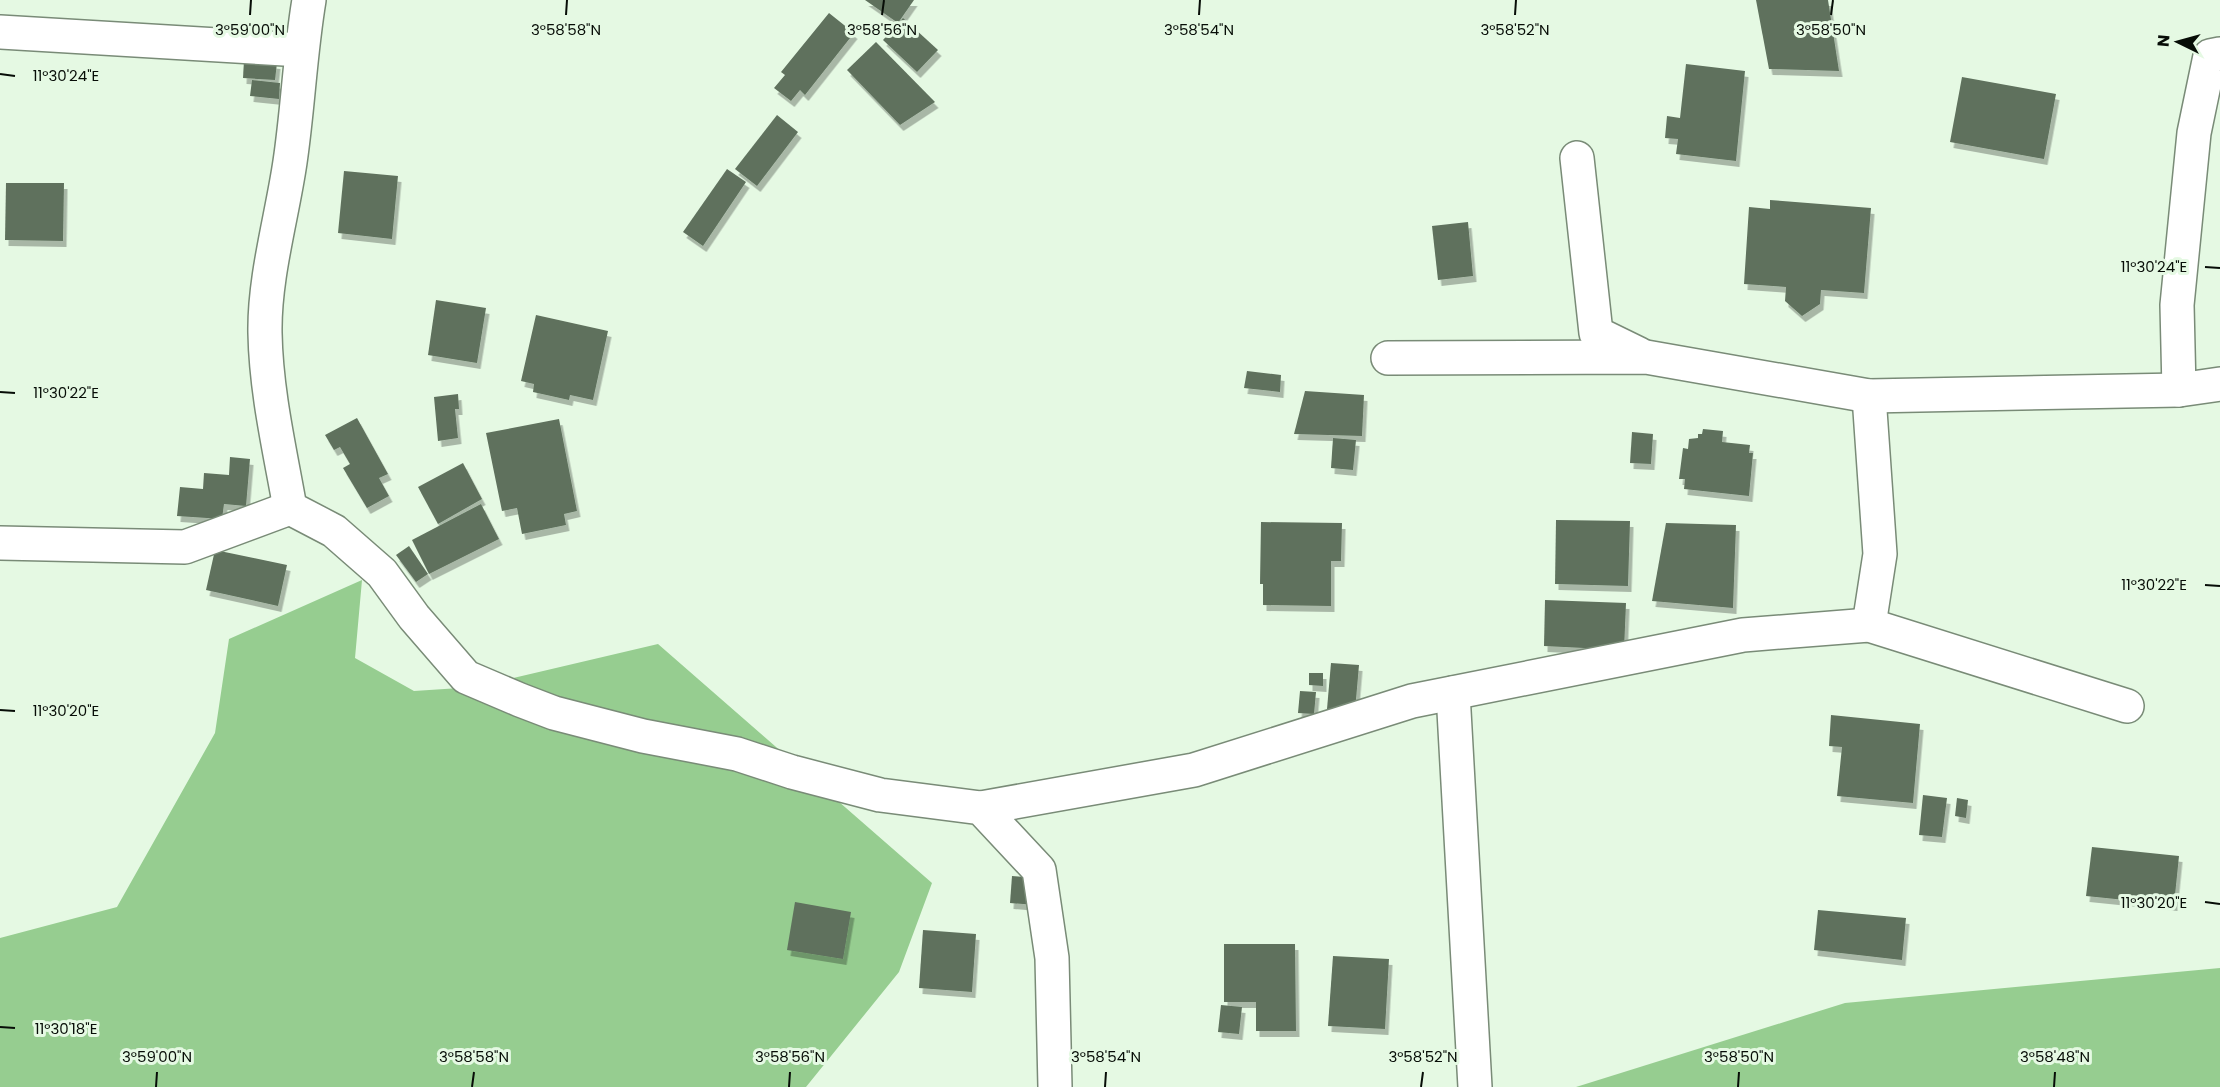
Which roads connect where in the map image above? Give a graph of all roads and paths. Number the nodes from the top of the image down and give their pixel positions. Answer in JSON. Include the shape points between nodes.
{"nodes":[{"id":1,"x":309,"y":0,"type":"edge"},
{"id":2,"x":0,"y":32,"type":"edge"},
{"id":3,"x":301,"y":50,"type":"junction"},
{"id":4,"x":2220,"y":54,"type":"edge"},
{"id":5,"x":1577,"y":158,"type":"dead end"},
{"id":6,"x":1646,"y":357,"type":"junction"},
{"id":7,"x":1388,"y":358,"type":"dead end"},
{"id":8,"x":2220,"y":384,"type":"edge"},
{"id":9,"x":2178,"y":390,"type":"junction"},
{"id":10,"x":1869,"y":396,"type":"junction"},
{"id":11,"x":290,"y":508,"type":"junction"},
{"id":12,"x":0,"y":543,"type":"edge"},
{"id":13,"x":1869,"y":625,"type":"junction"},
{"id":14,"x":1453,"y":693,"type":"junction"},
{"id":15,"x":2127,"y":706,"type":"dead end"},
{"id":16,"x":981,"y":808,"type":"junction"},
{"id":17,"x":1055,"y":1087,"type":"edge"},
{"id":18,"x":1475,"y":1087,"type":"edge"}],
"edges":[{"from":1,"to":3,"type":"street"},
{"from":2,"to":3,"type":"street"},
{"from":3,"to":11,"type":"street","via":[[290,162],[272,263],[265,332],[271,400]]},
{"from":4,"to":9,"type":"street","via":[[2210,56],[2194,133],[2177,305]]},
{"from":5,"to":6,"type":"street","via":[[1596,333]]},
{"from":6,"to":7,"type":"street"},
{"from":6,"to":10,"type":"street"},
{"from":8,"to":9,"type":"street"},
{"from":9,"to":10,"type":"street"},
{"from":10,"to":13,"type":"street","via":[[1880,554]]},
{"from":11,"to":12,"type":"street","via":[[185,547]]},
{"from":11,"to":16,"type":"street","via":[[333,531],[382,573],[466,677],[554,713],[643,736],[737,754],[880,795]]},
{"from":13,"to":14,"type":"street","via":[[1743,635]]},
{"from":13,"to":15,"type":"street"},
{"from":14,"to":16,"type":"street","via":[[1412,701],[1194,770]]},
{"from":14,"to":18,"type":"street"},
{"from":16,"to":17,"type":"street","via":[[1039,870],[1052,958]]}]}
